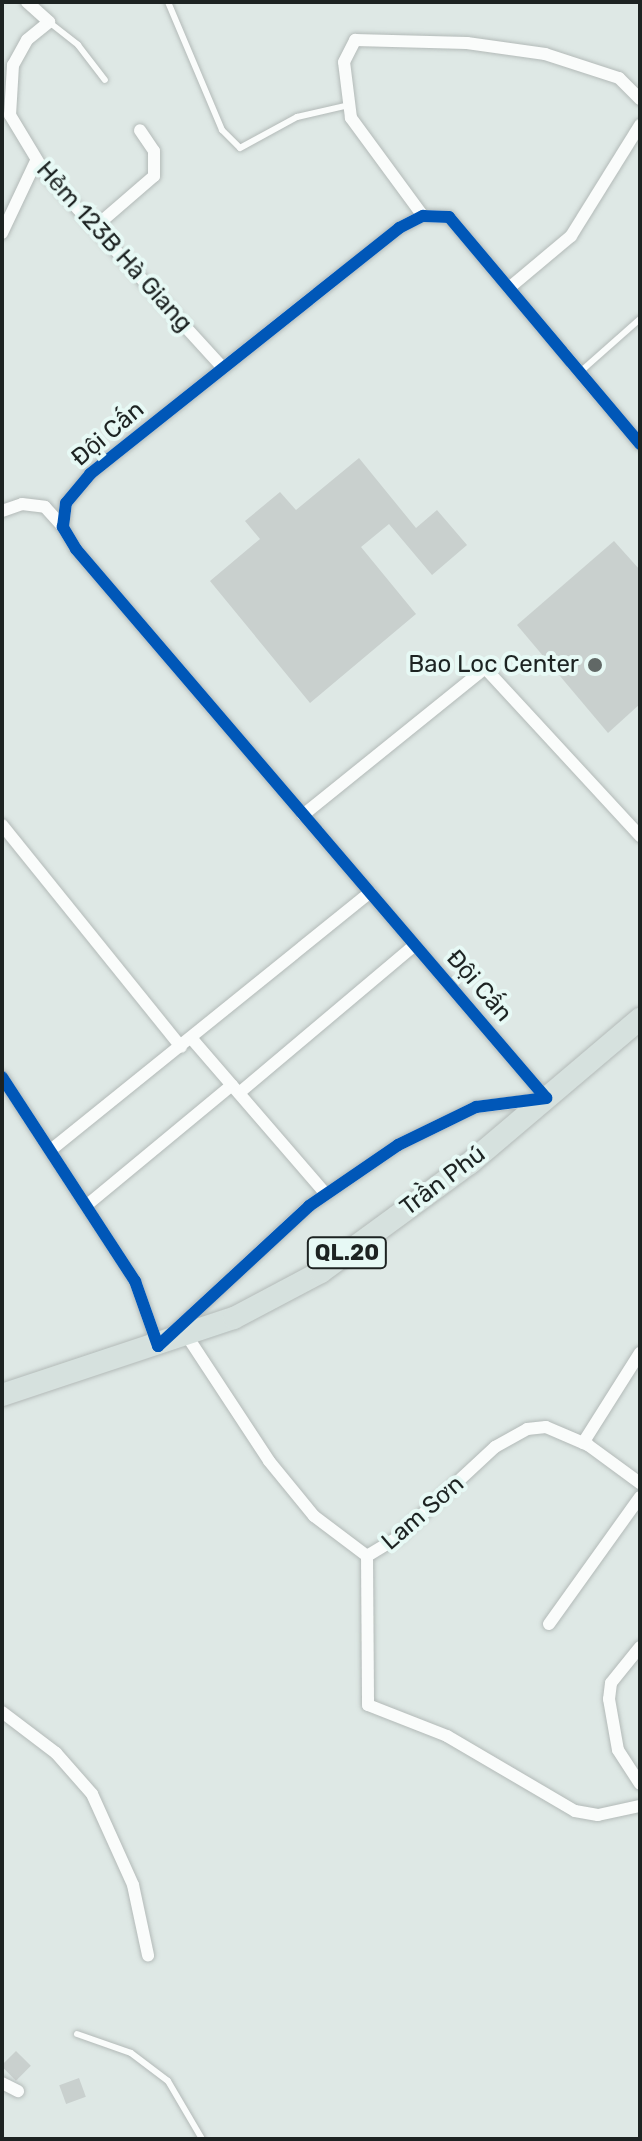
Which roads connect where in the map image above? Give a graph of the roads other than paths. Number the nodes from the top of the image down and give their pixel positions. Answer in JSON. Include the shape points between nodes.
{"nodes":[{"id":1,"x":27,"y":2,"type":"edge"},
{"id":2,"x":168,"y":2,"type":"edge"},
{"id":3,"x":49,"y":22,"type":"junction"},
{"id":4,"x":105,"y":80,"type":"dead end"},
{"id":5,"x":640,"y":99,"type":"edge"},
{"id":6,"x":349,"y":105,"type":"junction"},
{"id":7,"x":140,"y":130,"type":"dead end"},
{"id":8,"x":639,"y":134,"type":"edge"},
{"id":9,"x":36,"y":161,"type":"junction"},
{"id":10,"x":423,"y":216,"type":"junction"},
{"id":11,"x":95,"y":227,"type":"junction"},
{"id":12,"x":2,"y":233,"type":"edge"},
{"id":13,"x":509,"y":288,"type":"junction"},
{"id":14,"x":640,"y":319,"type":"edge"},
{"id":15,"x":223,"y":368,"type":"junction"},
{"id":16,"x":580,"y":372,"type":"junction"},
{"id":17,"x":640,"y":444,"type":"edge"},
{"id":18,"x":2,"y":511,"type":"edge"},
{"id":19,"x":63,"y":527,"type":"junction"},
{"id":20,"x":303,"y":815,"type":"junction"},
{"id":21,"x":2,"y":825,"type":"edge"},
{"id":22,"x":640,"y":836,"type":"edge"},
{"id":23,"x":370,"y":892,"type":"junction"},
{"id":24,"x":415,"y":945,"type":"junction"},
{"id":25,"x":640,"y":1019,"type":"edge"},
{"id":26,"x":187,"y":1043,"type":"junction"},
{"id":27,"x":2,"y":1077,"type":"edge"},
{"id":28,"x":235,"y":1089,"type":"junction"},
{"id":29,"x":546,"y":1098,"type":"junction"},
{"id":30,"x":52,"y":1149,"type":"junction"},
{"id":31,"x":326,"y":1194,"type":"junction"},
{"id":32,"x":87,"y":1205,"type":"junction"},
{"id":33,"x":187,"y":1336,"type":"junction"},
{"id":34,"x":158,"y":1346,"type":"junction"},
{"id":35,"x":640,"y":1353,"type":"edge"},
{"id":36,"x":2,"y":1395,"type":"edge"},
{"id":37,"x":583,"y":1443,"type":"junction"},
{"id":38,"x":640,"y":1483,"type":"edge"},
{"id":39,"x":640,"y":1497,"type":"edge"},
{"id":40,"x":367,"y":1556,"type":"junction"},
{"id":41,"x":549,"y":1624,"type":"dead end"},
{"id":42,"x":640,"y":1647,"type":"edge"},
{"id":43,"x":2,"y":1712,"type":"edge"},
{"id":44,"x":640,"y":1784,"type":"edge"},
{"id":45,"x":640,"y":1806,"type":"edge"},
{"id":46,"x":148,"y":1955,"type":"dead end"},
{"id":47,"x":77,"y":2034,"type":"dead end"},
{"id":48,"x":2,"y":2083,"type":"edge"},
{"id":49,"x":18,"y":2091,"type":"dead end"},
{"id":50,"x":202,"y":2139,"type":"edge"}],
"edges":[{"from":1,"to":3,"type":"street"},
{"from":2,"to":6,"type":"lane","via":[[222,130],[240,148],[297,117]]},
{"from":3,"to":4,"type":"lane","via":[[78,45]]},
{"from":3,"to":9,"type":"street","name":"Hẻm 123B Hà Giang","via":[[27,40],[13,65],[8,91],[10,115]]},
{"from":5,"to":6,"type":"street","via":[[619,78],[545,54],[467,43],[373,39],[355,40],[346,51]]},
{"from":6,"to":10,"type":"street","via":[[351,118]]},
{"from":7,"to":11,"type":"street","via":[[154,151],[154,176]]},
{"from":8,"to":13,"type":"street","via":[[571,236]]},
{"from":9,"to":11,"type":"street","name":"Hẻm 123B Hà Giang"},
{"from":9,"to":12,"type":"street"},
{"from":10,"to":13,"type":"street","via":[[449,217]]},
{"from":10,"to":15,"type":"street","name":"Đội Cấn","via":[[399,228]]},
{"from":11,"to":15,"type":"street","name":"Hẻm 123B Hà Giang"},
{"from":13,"to":16,"type":"street"},
{"from":14,"to":16,"type":"lane"},
{"from":15,"to":19,"type":"street","name":"Đội Cấn","via":[[90,474],[66,503]]},
{"from":16,"to":17,"type":"street"},
{"from":18,"to":19,"type":"street","via":[[22,504],[45,507]]},
{"from":19,"to":20,"type":"street","name":"Đội Cấn","via":[[76,549]]},
{"from":20,"to":22,"type":"street","via":[[485,668]]},
{"from":20,"to":23,"type":"street","name":"Đội Cấn"},
{"from":21,"to":26,"type":"street"},
{"from":23,"to":24,"type":"street","name":"Đội Cấn"},
{"from":23,"to":26,"type":"street"},
{"from":24,"to":28,"type":"street"},
{"from":24,"to":29,"type":"street","name":"Đội Cấn"},
{"from":25,"to":29,"type":"highway","name":"Trần Phú","number":"QL.20"},
{"from":26,"to":28,"type":"street"},
{"from":26,"to":30,"type":"street"},
{"from":27,"to":30,"type":"street"},
{"from":28,"to":31,"type":"street"},
{"from":28,"to":32,"type":"street"},
{"from":29,"to":31,"type":"street","via":[[476,1107],[398,1145]]},
{"from":29,"to":33,"type":"highway","name":"Trần Phú","number":"QL.20","via":[[470,1163],[321,1272],[234,1318]]},
{"from":30,"to":32,"type":"street"},
{"from":31,"to":34,"type":"street"},
{"from":32,"to":34,"type":"street","via":[[135,1281]]},
{"from":33,"to":34,"type":"highway","name":"Trần Phú","number":"QL.20"},
{"from":33,"to":40,"type":"street","name":"Lam Sơn","via":[[269,1461],[314,1516]]},
{"from":34,"to":36,"type":"highway","name":"Trần Phú","number":"QL.20"},
{"from":35,"to":37,"type":"street"},
{"from":37,"to":38,"type":"street","name":"Lam Sơn"},
{"from":37,"to":40,"type":"street","name":"Lam Sơn","via":[[546,1427],[527,1429],[495,1447],[397,1538]]},
{"from":39,"to":41,"type":"street"},
{"from":40,"to":45,"type":"street","via":[[368,1705],[447,1736],[575,1811],[598,1815]]},
{"from":42,"to":44,"type":"street","via":[[611,1683],[609,1699],[618,1750]]},
{"from":43,"to":46,"type":"street","via":[[56,1753],[92,1794],[133,1885]]},
{"from":47,"to":50,"type":"lane","via":[[131,2053],[168,2081]]},
{"from":48,"to":49,"type":"street"}]}
